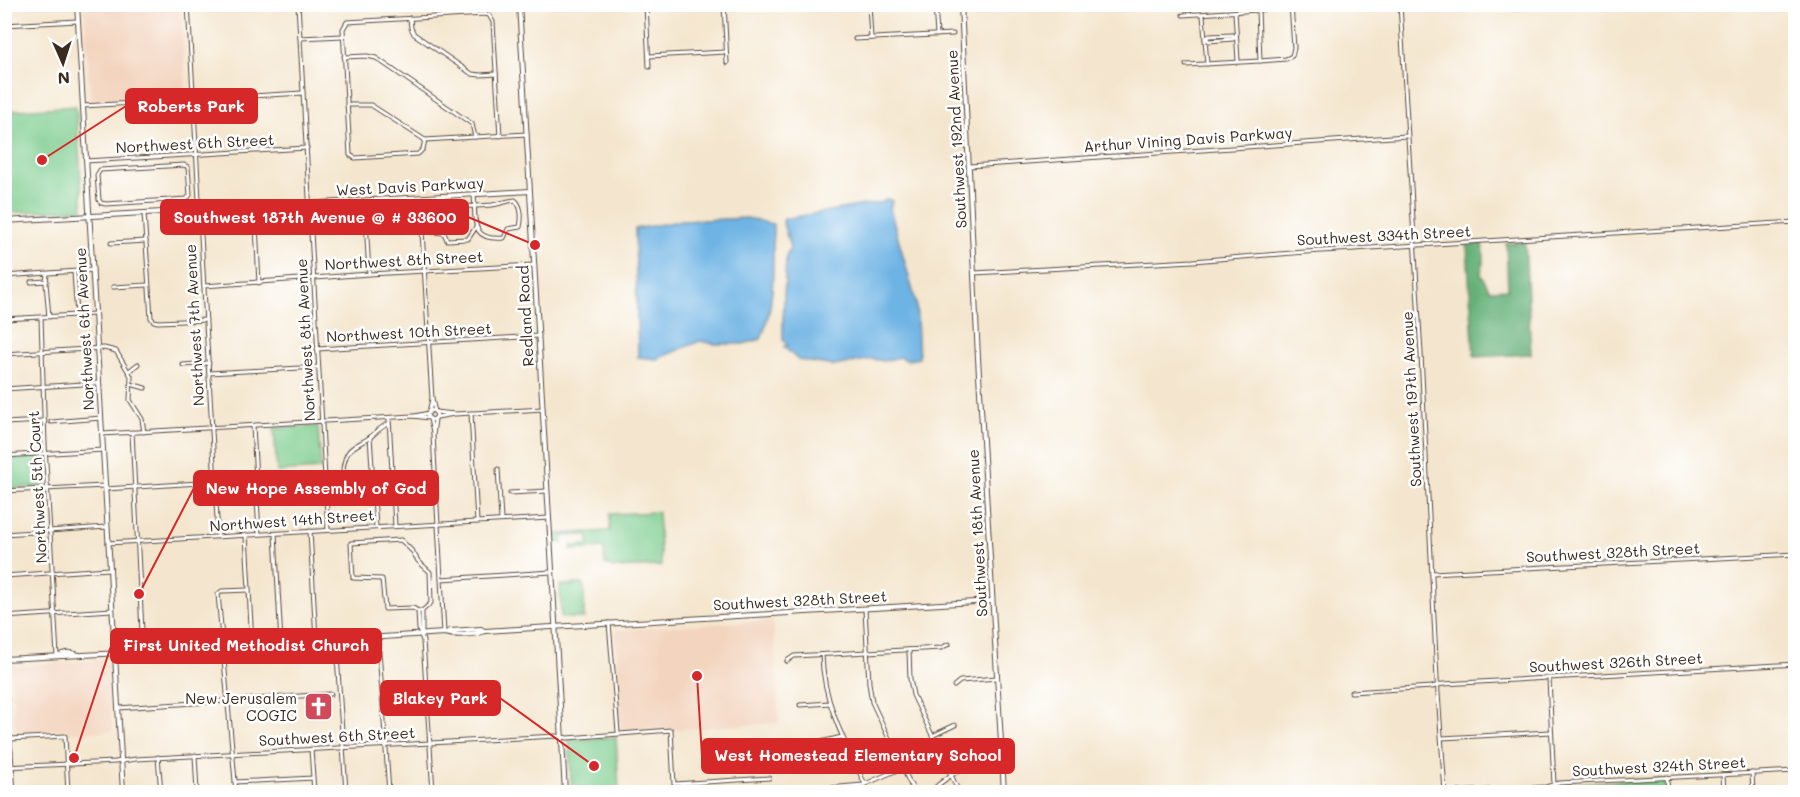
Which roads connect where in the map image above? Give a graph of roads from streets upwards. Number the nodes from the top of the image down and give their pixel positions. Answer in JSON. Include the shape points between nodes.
{"nodes":[{"id":1,"x":77,"y":4,"type":"edge"},
{"id":2,"x":188,"y":4,"type":"edge"},
{"id":3,"x":298,"y":4,"type":"edge"},
{"id":4,"x":519,"y":4,"type":"edge"},
{"id":5,"x":646,"y":4,"type":"edge"},
{"id":6,"x":724,"y":4,"type":"edge"},
{"id":7,"x":869,"y":4,"type":"edge"},
{"id":8,"x":935,"y":4,"type":"edge"},
{"id":9,"x":961,"y":4,"type":"edge"},
{"id":10,"x":1347,"y":4,"type":"edge"},
{"id":11,"x":1400,"y":4,"type":"edge"},
{"id":12,"x":1291,"y":6,"type":"edge"},
{"id":13,"x":1258,"y":10,"type":"junction"},
{"id":14,"x":1234,"y":12,"type":"junction"},
{"id":15,"x":1203,"y":14,"type":"junction"},
{"id":16,"x":1183,"y":15,"type":"dead end"},
{"id":17,"x":411,"y":18,"type":"junction"},
{"id":18,"x":78,"y":21,"type":"junction"},
{"id":19,"x":4,"y":25,"type":"edge"},
{"id":20,"x":953,"y":34,"type":"dead end"},
{"id":21,"x":937,"y":35,"type":"junction"},
{"id":22,"x":343,"y":36,"type":"junction"},
{"id":23,"x":1235,"y":37,"type":"junction"},
{"id":24,"x":300,"y":38,"type":"junction"},
{"id":25,"x":871,"y":38,"type":"junction"},
{"id":26,"x":855,"y":39,"type":"dead end"},
{"id":27,"x":1206,"y":39,"type":"junction"},
{"id":28,"x":726,"y":52,"type":"junction"},
{"id":29,"x":649,"y":56,"type":"junction"},
{"id":30,"x":344,"y":57,"type":"junction"},
{"id":31,"x":1260,"y":60,"type":"junction"},
{"id":32,"x":1238,"y":61,"type":"junction"},
{"id":33,"x":727,"y":63,"type":"dead end"},
{"id":34,"x":1207,"y":64,"type":"junction"},
{"id":35,"x":1186,"y":65,"type":"dead end"},
{"id":36,"x":649,"y":67,"type":"dead end"},
{"id":37,"x":496,"y":74,"type":"junction"},
{"id":38,"x":303,"y":93,"type":"junction"},
{"id":39,"x":194,"y":99,"type":"junction"},
{"id":40,"x":347,"y":105,"type":"junction"},
{"id":41,"x":82,"y":106,"type":"junction"},
{"id":42,"x":527,"y":134,"type":"junction"},
{"id":43,"x":500,"y":136,"type":"junction"},
{"id":44,"x":1408,"y":136,"type":"junction"},
{"id":45,"x":475,"y":137,"type":"junction"},
{"id":46,"x":425,"y":140,"type":"junction"},
{"id":47,"x":307,"y":148,"type":"junction"},
{"id":48,"x":197,"y":155,"type":"junction"},
{"id":49,"x":176,"y":156,"type":"junction"},
{"id":50,"x":109,"y":160,"type":"junction"},
{"id":51,"x":86,"y":161,"type":"junction"},
{"id":52,"x":177,"y":165,"type":"junction"},
{"id":53,"x":969,"y":166,"type":"junction"},
{"id":54,"x":109,"y":169,"type":"junction"},
{"id":55,"x":530,"y":191,"type":"junction"},
{"id":56,"x":474,"y":194,"type":"junction"},
{"id":57,"x":420,"y":197,"type":"junction"},
{"id":58,"x":364,"y":200,"type":"junction"},
{"id":59,"x":122,"y":203,"type":"junction"},
{"id":60,"x":310,"y":203,"type":"junction"},
{"id":61,"x":475,"y":206,"type":"junction"},
{"id":62,"x":255,"y":207,"type":"junction"},
{"id":63,"x":200,"y":210,"type":"junction"},
{"id":64,"x":144,"y":213,"type":"junction"},
{"id":65,"x":122,"y":214,"type":"junction"},
{"id":66,"x":89,"y":216,"type":"junction"},
{"id":67,"x":4,"y":221,"type":"edge"},
{"id":68,"x":1796,"y":222,"type":"edge"},
{"id":69,"x":476,"y":226,"type":"junction"},
{"id":70,"x":146,"y":241,"type":"junction"},
{"id":71,"x":111,"y":243,"type":"dead end"},
{"id":72,"x":1414,"y":246,"type":"junction"},
{"id":73,"x":534,"y":265,"type":"junction"},
{"id":74,"x":93,"y":270,"type":"junction"},
{"id":75,"x":424,"y":270,"type":"junction"},
{"id":76,"x":74,"y":272,"type":"junction"},
{"id":77,"x":47,"y":273,"type":"junction"},
{"id":78,"x":974,"y":273,"type":"junction"},
{"id":79,"x":369,"y":274,"type":"junction"},
{"id":80,"x":4,"y":276,"type":"edge"},
{"id":81,"x":314,"y":279,"type":"junction"},
{"id":82,"x":47,"y":281,"type":"junction"},
{"id":83,"x":31,"y":282,"type":"dead end"},
{"id":84,"x":259,"y":283,"type":"junction"},
{"id":85,"x":148,"y":285,"type":"junction"},
{"id":86,"x":204,"y":286,"type":"junction"},
{"id":87,"x":113,"y":287,"type":"dead end"},
{"id":88,"x":95,"y":314,"type":"junction"},
{"id":89,"x":77,"y":315,"type":"junction"},
{"id":90,"x":41,"y":317,"type":"junction"},
{"id":91,"x":49,"y":317,"type":"junction"},
{"id":92,"x":4,"y":319,"type":"edge"},
{"id":93,"x":206,"y":320,"type":"junction"},
{"id":94,"x":539,"y":336,"type":"junction"},
{"id":95,"x":428,"y":343,"type":"junction"},
{"id":96,"x":97,"y":348,"type":"junction"},
{"id":97,"x":317,"y":350,"type":"junction"},
{"id":98,"x":43,"y":352,"type":"junction"},
{"id":99,"x":4,"y":354,"type":"edge"},
{"id":100,"x":209,"y":363,"type":"junction"},
{"id":101,"x":138,"y":364,"type":"dead end"},
{"id":102,"x":183,"y":365,"type":"dead end"},
{"id":103,"x":318,"y":367,"type":"junction"},
{"id":104,"x":129,"y":370,"type":"junction"},
{"id":105,"x":209,"y":373,"type":"junction"},
{"id":106,"x":99,"y":383,"type":"junction"},
{"id":107,"x":131,"y":384,"type":"junction"},
{"id":108,"x":45,"y":386,"type":"junction"},
{"id":109,"x":145,"y":388,"type":"dead end"},
{"id":110,"x":4,"y":389,"type":"edge"},
{"id":111,"x":432,"y":399,"type":"junction"},
{"id":112,"x":543,"y":409,"type":"junction"},
{"id":113,"x":435,"y":412,"type":"junction"},
{"id":114,"x":429,"y":413,"type":"junction"},
{"id":115,"x":471,"y":413,"type":"junction"},
{"id":116,"x":455,"y":414,"type":"junction"},
{"id":117,"x":413,"y":416,"type":"junction"},
{"id":118,"x":101,"y":418,"type":"junction"},
{"id":119,"x":389,"y":418,"type":"junction"},
{"id":120,"x":436,"y":418,"type":"junction"},
{"id":121,"x":430,"y":419,"type":"junction"},
{"id":122,"x":45,"y":421,"type":"junction"},
{"id":123,"x":51,"y":422,"type":"dead end"},
{"id":124,"x":321,"y":422,"type":"junction"},
{"id":125,"x":4,"y":423,"type":"edge"},
{"id":126,"x":389,"y":424,"type":"junction"},
{"id":127,"x":253,"y":426,"type":"junction"},
{"id":128,"x":212,"y":428,"type":"junction"},
{"id":129,"x":132,"y":432,"type":"junction"},
{"id":130,"x":144,"y":432,"type":"junction"},
{"id":131,"x":102,"y":434,"type":"junction"},
{"id":132,"x":434,"y":435,"type":"junction"},
{"id":133,"x":370,"y":437,"type":"junction"},
{"id":134,"x":103,"y":450,"type":"junction"},
{"id":135,"x":46,"y":453,"type":"junction"},
{"id":136,"x":4,"y":456,"type":"edge"},
{"id":137,"x":498,"y":469,"type":"dead end"},
{"id":138,"x":373,"y":473,"type":"junction"},
{"id":139,"x":215,"y":482,"type":"junction"},
{"id":140,"x":105,"y":487,"type":"junction"},
{"id":141,"x":135,"y":487,"type":"junction"},
{"id":142,"x":48,"y":489,"type":"junction"},
{"id":143,"x":326,"y":489,"type":"junction"},
{"id":144,"x":4,"y":491,"type":"edge"},
{"id":145,"x":547,"y":491,"type":"junction"},
{"id":146,"x":287,"y":492,"type":"dead end"},
{"id":147,"x":510,"y":493,"type":"dead end"},
{"id":148,"x":549,"y":518,"type":"junction"},
{"id":149,"x":501,"y":520,"type":"junction"},
{"id":150,"x":477,"y":522,"type":"junction"},
{"id":151,"x":438,"y":524,"type":"junction"},
{"id":152,"x":395,"y":526,"type":"junction"},
{"id":153,"x":107,"y":527,"type":"junction"},
{"id":154,"x":376,"y":527,"type":"junction"},
{"id":155,"x":328,"y":530,"type":"junction"},
{"id":156,"x":50,"y":531,"type":"junction"},
{"id":157,"x":310,"y":531,"type":"junction"},
{"id":158,"x":4,"y":534,"type":"edge"},
{"id":159,"x":259,"y":534,"type":"junction"},
{"id":160,"x":275,"y":534,"type":"junction"},
{"id":161,"x":246,"y":535,"type":"junction"},
{"id":162,"x":218,"y":537,"type":"junction"},
{"id":163,"x":137,"y":542,"type":"junction"},
{"id":164,"x":108,"y":543,"type":"junction"},
{"id":165,"x":1796,"y":554,"type":"edge"},
{"id":166,"x":109,"y":569,"type":"junction"},
{"id":167,"x":552,"y":572,"type":"junction"},
{"id":168,"x":53,"y":573,"type":"junction"},
{"id":169,"x":1432,"y":573,"type":"junction"},
{"id":170,"x":4,"y":576,"type":"edge"},
{"id":171,"x":441,"y":579,"type":"junction"},
{"id":172,"x":249,"y":590,"type":"junction"},
{"id":173,"x":992,"y":602,"type":"junction"},
{"id":174,"x":865,"y":609,"type":"junction"},
{"id":175,"x":112,"y":610,"type":"junction"},
{"id":176,"x":420,"y":611,"type":"junction"},
{"id":177,"x":55,"y":614,"type":"junction"},
{"id":178,"x":4,"y":617,"type":"edge"},
{"id":179,"x":609,"y":624,"type":"junction"},
{"id":180,"x":554,"y":627,"type":"junction"},
{"id":181,"x":444,"y":633,"type":"junction"},
{"id":182,"x":422,"y":635,"type":"junction"},
{"id":183,"x":378,"y":637,"type":"junction"},
{"id":184,"x":336,"y":640,"type":"junction"},
{"id":185,"x":316,"y":641,"type":"junction"},
{"id":186,"x":281,"y":643,"type":"junction"},
{"id":187,"x":252,"y":644,"type":"junction"},
{"id":188,"x":949,"y":644,"type":"dead end"},
{"id":189,"x":223,"y":646,"type":"junction"},
{"id":190,"x":909,"y":650,"type":"junction"},
{"id":191,"x":143,"y":651,"type":"junction"},
{"id":192,"x":114,"y":653,"type":"junction"},
{"id":193,"x":867,"y":653,"type":"junction"},
{"id":194,"x":822,"y":655,"type":"junction"},
{"id":195,"x":57,"y":656,"type":"junction"},
{"id":196,"x":4,"y":661,"type":"edge"},
{"id":197,"x":787,"y":662,"type":"dead end"},
{"id":198,"x":1796,"y":664,"type":"edge"},
{"id":199,"x":997,"y":678,"type":"junction"},
{"id":200,"x":1549,"y":678,"type":"junction"},
{"id":201,"x":954,"y":686,"type":"dead end"},
{"id":202,"x":1438,"y":686,"type":"junction"},
{"id":203,"x":6,"y":692,"type":"edge"},
{"id":204,"x":1351,"y":692,"type":"dead end"},
{"id":205,"x":331,"y":694,"type":"dead end"},
{"id":206,"x":228,"y":701,"type":"junction"},
{"id":207,"x":830,"y":703,"type":"junction"},
{"id":208,"x":800,"y":705,"type":"dead end"},
{"id":209,"x":118,"y":708,"type":"junction"},
{"id":210,"x":7,"y":722,"type":"edge"},
{"id":211,"x":955,"y":726,"type":"dead end"},
{"id":212,"x":1551,"y":732,"type":"junction"},
{"id":213,"x":618,"y":733,"type":"junction"},
{"id":214,"x":932,"y":736,"type":"junction"},
{"id":215,"x":562,"y":737,"type":"junction"},
{"id":216,"x":842,"y":737,"type":"junction"},
{"id":217,"x":1442,"y":738,"type":"junction"},
{"id":218,"x":10,"y":739,"type":"junction"},
{"id":219,"x":430,"y":743,"type":"junction"},
{"id":220,"x":386,"y":745,"type":"junction"},
{"id":221,"x":804,"y":746,"type":"dead end"},
{"id":222,"x":343,"y":747,"type":"junction"},
{"id":223,"x":310,"y":749,"type":"junction"},
{"id":224,"x":11,"y":752,"type":"junction"},
{"id":225,"x":4,"y":753,"type":"edge"},
{"id":226,"x":232,"y":753,"type":"junction"},
{"id":227,"x":195,"y":755,"type":"junction"},
{"id":228,"x":158,"y":757,"type":"junction"},
{"id":229,"x":121,"y":761,"type":"junction"},
{"id":230,"x":1002,"y":762,"type":"junction"},
{"id":231,"x":66,"y":765,"type":"junction"},
{"id":232,"x":4,"y":767,"type":"edge"},
{"id":233,"x":12,"y":767,"type":"junction"},
{"id":234,"x":902,"y":768,"type":"junction"},
{"id":235,"x":1796,"y":771,"type":"edge"},
{"id":236,"x":1752,"y":773,"type":"junction"},
{"id":237,"x":951,"y":774,"type":"junction"},
{"id":238,"x":1723,"y":775,"type":"junction"},
{"id":239,"x":1667,"y":777,"type":"junction"},
{"id":240,"x":312,"y":778,"type":"junction"},
{"id":241,"x":769,"y":778,"type":"dead end"},
{"id":242,"x":235,"y":782,"type":"junction"},
{"id":243,"x":865,"y":784,"type":"junction"},
{"id":244,"x":1554,"y":784,"type":"junction"},
{"id":245,"x":806,"y":790,"type":"dead end"},
{"id":246,"x":14,"y":792,"type":"edge"},
{"id":247,"x":63,"y":792,"type":"edge"},
{"id":248,"x":68,"y":792,"type":"edge"},
{"id":249,"x":123,"y":792,"type":"edge"},
{"id":250,"x":160,"y":792,"type":"edge"},
{"id":251,"x":197,"y":792,"type":"edge"},
{"id":252,"x":236,"y":792,"type":"edge"},
{"id":253,"x":314,"y":792,"type":"edge"},
{"id":254,"x":346,"y":792,"type":"edge"},
{"id":255,"x":389,"y":792,"type":"edge"},
{"id":256,"x":433,"y":792,"type":"edge"},
{"id":257,"x":566,"y":792,"type":"edge"},
{"id":258,"x":914,"y":792,"type":"edge"},
{"id":259,"x":930,"y":792,"type":"edge"},
{"id":260,"x":959,"y":792,"type":"edge"},
{"id":261,"x":1004,"y":792,"type":"edge"},
{"id":262,"x":1445,"y":792,"type":"edge"},
{"id":263,"x":1451,"y":792,"type":"edge"},
{"id":264,"x":1668,"y":792,"type":"edge"},
{"id":265,"x":1724,"y":792,"type":"edge"},
{"id":266,"x":1753,"y":792,"type":"edge"}],
"edges":[{"from":1,"to":18,"type":"street","name":"Northwest 6th Avenue"},
{"from":2,"to":39,"type":"street","name":"Northwest 7th Avenue"},
{"from":3,"to":24,"type":"street","name":"Northwest 8th Avenue"},
{"from":4,"to":42,"type":"street","name":"Redland Road"},
{"from":5,"to":29,"type":"street"},
{"from":6,"to":28,"type":"street"},
{"from":7,"to":25,"type":"street"},
{"from":8,"to":21,"type":"street"},
{"from":9,"to":53,"type":"street","name":"Southwest 192nd Avenue"},
{"from":10,"to":12,"type":"street"},
{"from":11,"to":44,"type":"street","name":"Southwest 197th Avenue"},
{"from":12,"to":13,"type":"street"},
{"from":12,"to":31,"type":"street","via":[[1292,56]]},
{"from":13,"to":14,"type":"street"},
{"from":13,"to":31,"type":"street"},
{"from":14,"to":15,"type":"street"},
{"from":14,"to":23,"type":"street"},
{"from":15,"to":16,"type":"street"},
{"from":15,"to":27,"type":"street"},
{"from":17,"to":22,"type":"street","via":[[351,21],[345,23]]},
{"from":17,"to":37,"type":"street","via":[[414,34],[472,74]]},
{"from":17,"to":37,"type":"street","via":[[489,15],[493,22]]},
{"from":18,"to":19,"type":"street"},
{"from":18,"to":41,"type":"street","name":"Northwest 6th Avenue"},
{"from":20,"to":21,"type":"street"},
{"from":21,"to":25,"type":"street"},
{"from":22,"to":24,"type":"street"},
{"from":22,"to":30,"type":"street"},
{"from":23,"to":27,"type":"street"},
{"from":23,"to":32,"type":"street"},
{"from":24,"to":38,"type":"street","name":"Northwest 8th Avenue"},
{"from":25,"to":26,"type":"street"},
{"from":27,"to":34,"type":"street"},
{"from":28,"to":29,"type":"street"},
{"from":28,"to":33,"type":"street"},
{"from":29,"to":36,"type":"street"},
{"from":30,"to":40,"type":"street"},
{"from":30,"to":45,"type":"street","via":[[372,56],[472,124]]},
{"from":31,"to":32,"type":"street"},
{"from":32,"to":34,"type":"street"},
{"from":34,"to":35,"type":"street"},
{"from":37,"to":43,"type":"street"},
{"from":38,"to":39,"type":"street"},
{"from":38,"to":47,"type":"street","name":"Northwest 8th Avenue"},
{"from":39,"to":41,"type":"street"},
{"from":39,"to":48,"type":"street","name":"Northwest 7th Avenue"},
{"from":40,"to":46,"type":"street","via":[[370,105]]},
{"from":40,"to":46,"type":"street","via":[[350,155],[355,158],[418,154]]},
{"from":41,"to":51,"type":"street","name":"Northwest 6th Avenue"},
{"from":42,"to":43,"type":"street"},
{"from":42,"to":55,"type":"street","name":"Redland Road"},
{"from":43,"to":45,"type":"street"},
{"from":44,"to":53,"type":"street","name":"Arthur Vining Davis Parkway"},
{"from":44,"to":72,"type":"street","name":"Southwest 197th Avenue"},
{"from":45,"to":46,"type":"street"},
{"from":47,"to":48,"type":"street","name":"Northwest 6th Street"},
{"from":47,"to":60,"type":"street","name":"Northwest 8th Avenue"},
{"from":48,"to":49,"type":"street","name":"Northwest 6th Street"},
{"from":48,"to":63,"type":"street","name":"Northwest 7th Avenue"},
{"from":49,"to":50,"type":"street","name":"Northwest 6th Street"},
{"from":49,"to":52,"type":"street"},
{"from":50,"to":51,"type":"street","name":"Northwest 6th Street"},
{"from":50,"to":54,"type":"street"},
{"from":51,"to":66,"type":"street","name":"Northwest 6th Avenue"},
{"from":52,"to":54,"type":"street"},
{"from":52,"to":59,"type":"street","via":[[189,168],[188,199]]},
{"from":53,"to":78,"type":"street","name":"Southwest 192nd Avenue"},
{"from":54,"to":59,"type":"street","via":[[98,172],[99,200],[104,204]]},
{"from":55,"to":56,"type":"street","name":"West Davis Parkway"},
{"from":55,"to":73,"type":"street","name":"Redland Road"},
{"from":56,"to":57,"type":"street","name":"West Davis Parkway"},
{"from":56,"to":61,"type":"street"},
{"from":57,"to":58,"type":"street","name":"West Davis Parkway"},
{"from":57,"to":75,"type":"street"},
{"from":58,"to":60,"type":"street","name":"West Davis Parkway"},
{"from":58,"to":79,"type":"street"},
{"from":59,"to":65,"type":"street"},
{"from":60,"to":62,"type":"street","name":"West Davis Parkway"},
{"from":60,"to":81,"type":"street","name":"Northwest 8th Avenue"},
{"from":61,"to":69,"type":"street"},
{"from":61,"to":69,"type":"street","via":[[515,200],[520,206],[521,225],[508,230],[504,238],[485,238]]},
{"from":61,"to":69,"type":"street","via":[[432,205],[432,232],[443,233],[447,240],[468,239]]},
{"from":62,"to":63,"type":"street","name":"West Davis Parkway"},
{"from":62,"to":84,"type":"street"},
{"from":63,"to":64,"type":"street","name":"West Davis Parkway"},
{"from":63,"to":86,"type":"street","name":"Northwest 7th Avenue"},
{"from":64,"to":65,"type":"street","name":"West Davis Parkway"},
{"from":64,"to":70,"type":"street"},
{"from":65,"to":66,"type":"street","name":"West Davis Parkway"},
{"from":66,"to":67,"type":"street","name":"West Davis Parkway"},
{"from":66,"to":74,"type":"street","name":"Northwest 6th Avenue"},
{"from":68,"to":72,"type":"street","name":"Southwest 334th Street"},
{"from":70,"to":71,"type":"street"},
{"from":70,"to":85,"type":"street"},
{"from":72,"to":78,"type":"street","name":"Southwest 334th Street"},
{"from":72,"to":169,"type":"street","name":"Southwest 197th Avenue"},
{"from":73,"to":75,"type":"street","name":"Northwest 8th Street"},
{"from":73,"to":94,"type":"street","name":"Redland Road"},
{"from":74,"to":76,"type":"street"},
{"from":74,"to":88,"type":"street","name":"Northwest 6th Avenue"},
{"from":75,"to":79,"type":"street","name":"Northwest 8th Street"},
{"from":75,"to":95,"type":"street"},
{"from":76,"to":77,"type":"street"},
{"from":76,"to":89,"type":"street"},
{"from":77,"to":80,"type":"street"},
{"from":77,"to":82,"type":"street"},
{"from":78,"to":173,"type":"street","name":"Southwest 18th Avenue"},
{"from":79,"to":81,"type":"street","name":"Northwest 8th Street"},
{"from":81,"to":84,"type":"street","name":"Northwest 8th Street"},
{"from":81,"to":97,"type":"street","name":"Northwest 8th Avenue"},
{"from":82,"to":83,"type":"street"},
{"from":82,"to":91,"type":"street"},
{"from":84,"to":86,"type":"street","name":"Northwest 8th Street"},
{"from":85,"to":87,"type":"street"},
{"from":85,"to":93,"type":"street","via":[[152,320]]},
{"from":86,"to":93,"type":"street","name":"Northwest 7th Avenue"},
{"from":88,"to":89,"type":"street"},
{"from":88,"to":96,"type":"street","name":"Northwest 6th Avenue"},
{"from":89,"to":91,"type":"street"},
{"from":90,"to":91,"type":"street"},
{"from":90,"to":92,"type":"street"},
{"from":90,"to":98,"type":"street","name":"Northwest 5th Court"},
{"from":93,"to":100,"type":"street","name":"Northwest 7th Avenue"},
{"from":94,"to":95,"type":"street","name":"Northwest 10th Street"},
{"from":94,"to":112,"type":"street","name":"Redland Road"},
{"from":95,"to":97,"type":"street","name":"Northwest 10th Street"},
{"from":95,"to":111,"type":"street"},
{"from":96,"to":98,"type":"street"},
{"from":96,"to":104,"type":"street","via":[[116,351]]},
{"from":96,"to":106,"type":"street","name":"Northwest 6th Avenue"},
{"from":97,"to":103,"type":"street","name":"Northwest 8th Avenue"},
{"from":98,"to":99,"type":"street"},
{"from":98,"to":108,"type":"street","name":"Northwest 5th Court"},
{"from":100,"to":102,"type":"street"},
{"from":100,"to":105,"type":"street","name":"Northwest 7th Avenue"},
{"from":101,"to":104,"type":"street"},
{"from":103,"to":105,"type":"street"},
{"from":103,"to":124,"type":"street","name":"Northwest 8th Avenue"},
{"from":104,"to":107,"type":"street"},
{"from":105,"to":128,"type":"street","name":"Northwest 7th Avenue"},
{"from":106,"to":108,"type":"street"},
{"from":106,"to":118,"type":"street","name":"Northwest 6th Avenue"},
{"from":107,"to":109,"type":"street"},
{"from":107,"to":130,"type":"street","via":[[130,400],[142,419]]},
{"from":108,"to":110,"type":"street"},
{"from":108,"to":122,"type":"street","name":"Northwest 5th Court"},
{"from":111,"to":113,"type":"street"},
{"from":111,"to":114,"type":"street"},
{"from":112,"to":115,"type":"street"},
{"from":112,"to":145,"type":"street","name":"Redland Road"},
{"from":113,"to":114,"type":"street"},
{"from":113,"to":116,"type":"street"},
{"from":113,"to":120,"type":"street"},
{"from":114,"to":117,"type":"street"},
{"from":114,"to":121,"type":"street"},
{"from":115,"to":116,"type":"street"},
{"from":115,"to":150,"type":"street"},
{"from":116,"to":120,"type":"street"},
{"from":117,"to":119,"type":"street"},
{"from":117,"to":121,"type":"street"},
{"from":118,"to":123,"type":"street"},
{"from":118,"to":131,"type":"street","name":"Northwest 6th Avenue"},
{"from":119,"to":124,"type":"street"},
{"from":119,"to":126,"type":"street"},
{"from":120,"to":121,"type":"street"},
{"from":120,"to":132,"type":"street"},
{"from":121,"to":132,"type":"street"},
{"from":122,"to":125,"type":"street"},
{"from":122,"to":135,"type":"street","name":"Northwest 5th Court"},
{"from":124,"to":127,"type":"street"},
{"from":124,"to":143,"type":"street","name":"Northwest 8th Avenue"},
{"from":126,"to":133,"type":"street"},
{"from":126,"to":152,"type":"street"},
{"from":127,"to":128,"type":"street"},
{"from":127,"to":159,"type":"street"},
{"from":128,"to":130,"type":"street"},
{"from":128,"to":139,"type":"street","name":"Northwest 7th Avenue"},
{"from":129,"to":130,"type":"street"},
{"from":129,"to":131,"type":"street"},
{"from":129,"to":141,"type":"street"},
{"from":131,"to":134,"type":"street","name":"Northwest 6th Avenue"},
{"from":132,"to":151,"type":"street"},
{"from":133,"to":138,"type":"street"},
{"from":133,"to":138,"type":"street","via":[[349,451],[343,469],[347,474]]},
{"from":134,"to":135,"type":"street"},
{"from":134,"to":140,"type":"street","name":"Northwest 6th Avenue"},
{"from":135,"to":136,"type":"street"},
{"from":135,"to":142,"type":"street","name":"Northwest 5th Court"},
{"from":137,"to":149,"type":"street"},
{"from":138,"to":154,"type":"street"},
{"from":139,"to":141,"type":"street"},
{"from":139,"to":162,"type":"street","name":"Northwest 7th Avenue"},
{"from":140,"to":141,"type":"street"},
{"from":140,"to":142,"type":"street"},
{"from":140,"to":153,"type":"street","name":"Northwest 6th Avenue"},
{"from":141,"to":163,"type":"street"},
{"from":142,"to":144,"type":"street"},
{"from":142,"to":156,"type":"street","name":"Northwest 5th Court"},
{"from":143,"to":146,"type":"street"},
{"from":143,"to":155,"type":"street","name":"Northwest 8th Avenue"},
{"from":145,"to":147,"type":"street"},
{"from":145,"to":148,"type":"street","name":"Redland Road"},
{"from":148,"to":149,"type":"street","name":"Northwest 14th Street"},
{"from":148,"to":167,"type":"street","name":"Redland Road"},
{"from":149,"to":150,"type":"street","name":"Northwest 14th Street"},
{"from":150,"to":151,"type":"street","name":"Northwest 14th Street"},
{"from":151,"to":152,"type":"street","name":"Northwest 14th Street"},
{"from":151,"to":171,"type":"street"},
{"from":152,"to":154,"type":"street","name":"Northwest 14th Street"},
{"from":153,"to":156,"type":"street"},
{"from":153,"to":164,"type":"street","name":"Northwest 6th Avenue"},
{"from":154,"to":155,"type":"street","name":"Northwest 14th Street"},
{"from":155,"to":157,"type":"street","name":"Northwest 14th Street"},
{"from":156,"to":158,"type":"street"},
{"from":156,"to":168,"type":"street","name":"Northwest 5th Court"},
{"from":157,"to":160,"type":"street","name":"Northwest 14th Street"},
{"from":157,"to":185,"type":"street"},
{"from":159,"to":160,"type":"street","name":"Northwest 14th Street"},
{"from":159,"to":161,"type":"street","name":"Northwest 14th Street"},
{"from":160,"to":186,"type":"street"},
{"from":161,"to":162,"type":"street","name":"Northwest 14th Street"},
{"from":161,"to":172,"type":"street"},
{"from":162,"to":163,"type":"street","name":"Northwest 14th Street"},
{"from":163,"to":164,"type":"street","name":"Northwest 14th Street"},
{"from":163,"to":191,"type":"street"},
{"from":164,"to":166,"type":"street","name":"Northwest 6th Avenue"},
{"from":165,"to":169,"type":"street","name":"Southwest 328th Street"},
{"from":166,"to":168,"type":"street"},
{"from":166,"to":175,"type":"street","name":"Northwest 6th Avenue"},
{"from":167,"to":171,"type":"street"},
{"from":167,"to":180,"type":"street","name":"Redland Road"},
{"from":168,"to":170,"type":"street"},
{"from":168,"to":177,"type":"street","name":"Northwest 5th Court"},
{"from":169,"to":202,"type":"street","name":"Southwest 197th Avenue"},
{"from":171,"to":181,"type":"street"},
{"from":172,"to":187,"type":"street"},
{"from":172,"to":189,"type":"street","via":[[219,591]]},
{"from":173,"to":174,"type":"street","name":"Southwest 328th Street"},
{"from":173,"to":199,"type":"street","name":"Southwest 18th Avenue"},
{"from":174,"to":179,"type":"street","name":"Southwest 328th Street"},
{"from":174,"to":193,"type":"street"},
{"from":175,"to":177,"type":"street"},
{"from":175,"to":192,"type":"street","name":"Northwest 6th Avenue"},
{"from":176,"to":176,"type":"street","via":[[385,609],[382,579],[354,578],[351,543],[401,540],[430,572],[431,603]]},
{"from":176,"to":182,"type":"street"},
{"from":177,"to":178,"type":"street"},
{"from":177,"to":195,"type":"street","name":"Northwest 5th Court"},
{"from":179,"to":180,"type":"street","name":"Southwest 328th Street"},
{"from":179,"to":213,"type":"street"},
{"from":180,"to":181,"type":"street","name":"Southwest 328th Street"},
{"from":180,"to":215,"type":"street","name":"Redland Road"},
{"from":181,"to":182,"type":"street","name":"Southwest 328th Street"},
{"from":182,"to":183,"type":"street","name":"Southwest 328th Street"},
{"from":182,"to":219,"type":"street"},
{"from":183,"to":184,"type":"street","name":"Southwest 328th Street"},
{"from":183,"to":220,"type":"street"},
{"from":184,"to":185,"type":"street","name":"Southwest 328th Street"},
{"from":184,"to":222,"type":"street"},
{"from":185,"to":186,"type":"street","name":"Southwest 328th Street"},
{"from":186,"to":187,"type":"street","name":"Southwest 328th Street"},
{"from":187,"to":189,"type":"street","name":"Southwest 328th Street"},
{"from":188,"to":190,"type":"street"},
{"from":189,"to":191,"type":"street","name":"Southwest 328th Street"},
{"from":189,"to":206,"type":"street"},
{"from":190,"to":193,"type":"street"},
{"from":190,"to":214,"type":"street","via":[[912,691]]},
{"from":191,"to":192,"type":"street","name":"Southwest 328th Street"},
{"from":192,"to":195,"type":"street","name":"Southwest 328th Street"},
{"from":192,"to":209,"type":"street","name":"Northwest 6th Avenue"},
{"from":193,"to":194,"type":"street"},
{"from":193,"to":234,"type":"street","via":[[872,702]]},
{"from":194,"to":197,"type":"street","via":[[794,656]]},
{"from":194,"to":207,"type":"street"},
{"from":195,"to":196,"type":"street","name":"Southwest 328th Street"},
{"from":196,"to":203,"type":"street"},
{"from":198,"to":200,"type":"street","name":"Southwest 326th Street"},
{"from":199,"to":201,"type":"street","via":[[960,681]]},
{"from":199,"to":230,"type":"street","name":"Southwest 18th Avenue"},
{"from":200,"to":202,"type":"street","name":"Southwest 326th Street"},
{"from":200,"to":212,"type":"street"},
{"from":202,"to":204,"type":"street","name":"Southwest 326th Street"},
{"from":202,"to":217,"type":"street","name":"Southwest 197th Avenue"},
{"from":203,"to":210,"type":"street"},
{"from":205,"to":206,"type":"street"},
{"from":206,"to":209,"type":"street"},
{"from":206,"to":226,"type":"street"},
{"from":207,"to":208,"type":"street"},
{"from":207,"to":216,"type":"street"},
{"from":209,"to":229,"type":"street","name":"Northwest 6th Avenue"},
{"from":210,"to":218,"type":"street"},
{"from":211,"to":214,"type":"street"},
{"from":212,"to":217,"type":"street"},
{"from":212,"to":244,"type":"street"},
{"from":213,"to":215,"type":"street","name":"Southwest 6th Street"},
{"from":213,"to":241,"type":"street","name":"Southwest 6th Street","via":[[671,730],[674,784]]},
{"from":214,"to":237,"type":"street"},
{"from":215,"to":219,"type":"street","name":"Southwest 6th Street"},
{"from":215,"to":257,"type":"street","name":"Redland Road"},
{"from":216,"to":221,"type":"street"},
{"from":216,"to":243,"type":"street"},
{"from":217,"to":262,"type":"street","name":"Southwest 197th Avenue"},
{"from":218,"to":224,"type":"street"},
{"from":218,"to":231,"type":"street","via":[[65,736]]},
{"from":219,"to":220,"type":"street","name":"Southwest 6th Street"},
{"from":219,"to":256,"type":"street"},
{"from":220,"to":222,"type":"street","name":"Southwest 6th Street"},
{"from":220,"to":255,"type":"street"},
{"from":222,"to":223,"type":"street","name":"Southwest 6th Street"},
{"from":222,"to":254,"type":"street"},
{"from":223,"to":226,"type":"street","name":"Southwest 6th Street"},
{"from":223,"to":240,"type":"street"},
{"from":224,"to":225,"type":"street"},
{"from":224,"to":233,"type":"street"},
{"from":226,"to":227,"type":"street","name":"Southwest 6th Street"},
{"from":226,"to":242,"type":"street"},
{"from":227,"to":228,"type":"street","name":"Southwest 6th Street"},
{"from":227,"to":251,"type":"street"},
{"from":228,"to":229,"type":"street","name":"Southwest 6th Street"},
{"from":228,"to":250,"type":"street"},
{"from":229,"to":231,"type":"street","name":"Southwest 6th Street"},
{"from":229,"to":249,"type":"street","name":"Northwest 6th Avenue"},
{"from":230,"to":237,"type":"street","via":[[972,765]]},
{"from":230,"to":261,"type":"street","name":"Southwest 18th Avenue"},
{"from":231,"to":233,"type":"street","name":"Southwest 6th Street"},
{"from":231,"to":248,"type":"street"},
{"from":232,"to":233,"type":"street","name":"Southwest 6th Street"},
{"from":233,"to":246,"type":"street"},
{"from":234,"to":243,"type":"street"},
{"from":234,"to":258,"type":"street"},
{"from":235,"to":236,"type":"street","name":"Southwest 324th Street"},
{"from":236,"to":238,"type":"street","name":"Southwest 324th Street"},
{"from":236,"to":266,"type":"street"},
{"from":237,"to":259,"type":"street"},
{"from":237,"to":260,"type":"street"},
{"from":238,"to":239,"type":"street","name":"Southwest 324th Street"},
{"from":238,"to":265,"type":"street"},
{"from":239,"to":244,"type":"street","name":"Southwest 324th Street"},
{"from":239,"to":264,"type":"street"},
{"from":240,"to":242,"type":"street"},
{"from":240,"to":253,"type":"street"},
{"from":242,"to":252,"type":"street"},
{"from":243,"to":245,"type":"street"},
{"from":244,"to":263,"type":"street","name":"Southwest 324th Street"},
{"from":247,"to":248,"type":"street"}]}
